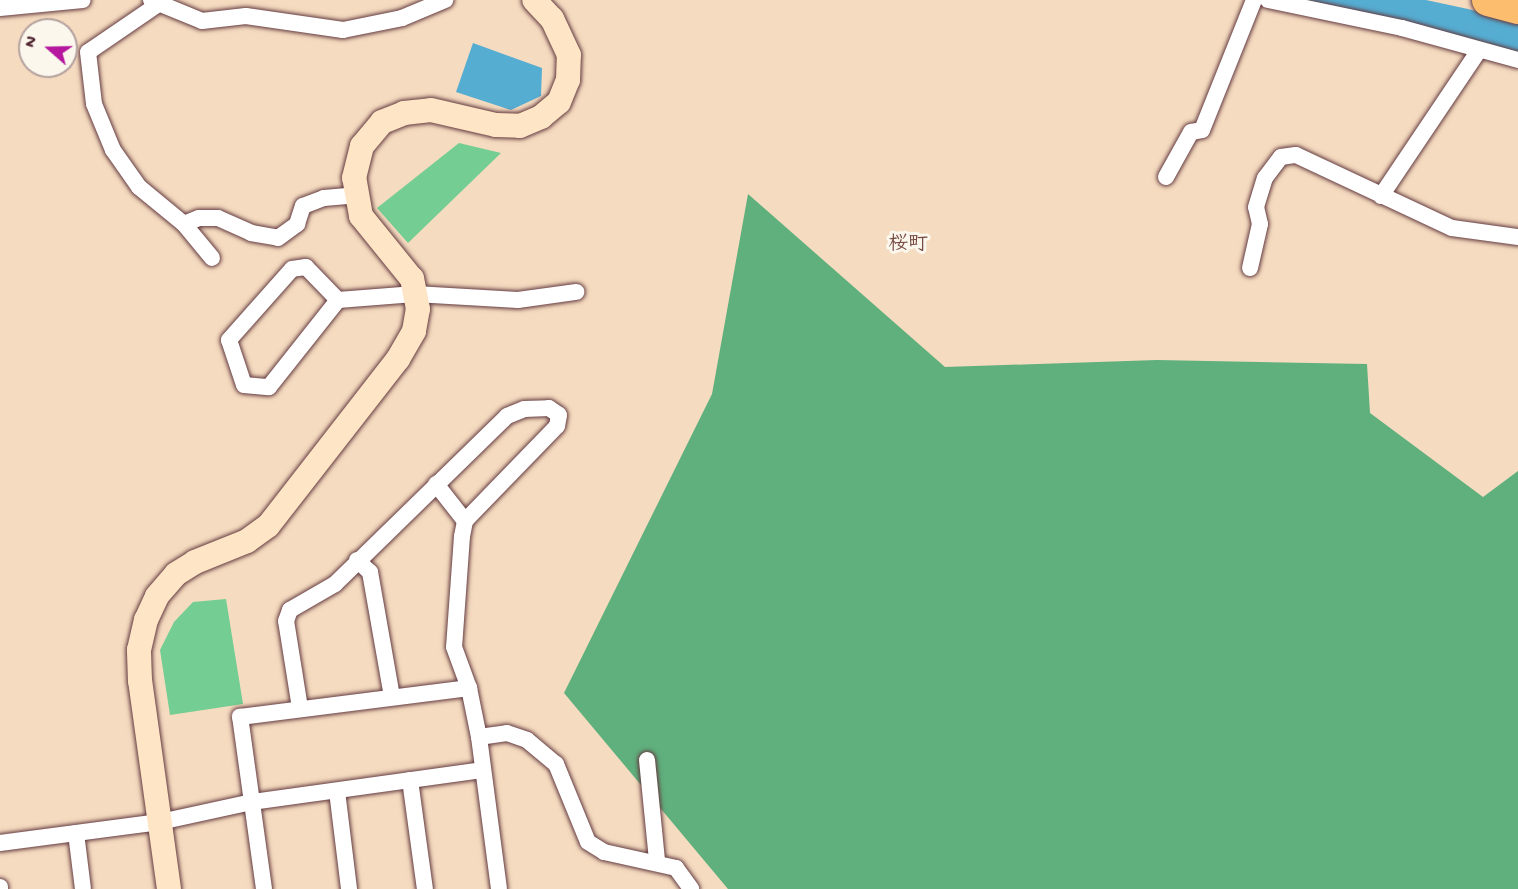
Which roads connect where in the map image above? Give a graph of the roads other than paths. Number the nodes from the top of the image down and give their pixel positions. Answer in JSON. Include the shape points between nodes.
{"nodes":[{"id":1,"x":83,"y":0,"type":"edge"},
{"id":2,"x":445,"y":0,"type":"edge"},
{"id":3,"x":534,"y":0,"type":"edge"},
{"id":4,"x":1254,"y":0,"type":"edge"},
{"id":5,"x":1268,"y":0,"type":"edge"},
{"id":6,"x":1488,"y":0,"type":"edge"},
{"id":7,"x":154,"y":3,"type":"edge"},
{"id":8,"x":1321,"y":5,"type":"edge"},
{"id":9,"x":0,"y":8,"type":"edge"},
{"id":10,"x":247,"y":8,"type":"edge"},
{"id":11,"x":1518,"y":9,"type":"edge"},
{"id":12,"x":1479,"y":50,"type":"junction"},
{"id":13,"x":1518,"y":60,"type":"edge"},
{"id":14,"x":1166,"y":177,"type":"dead end"},
{"id":15,"x":356,"y":195,"type":"junction"},
{"id":16,"x":1381,"y":196,"type":"junction"},
{"id":17,"x":184,"y":224,"type":"junction"},
{"id":18,"x":1518,"y":237,"type":"edge"},
{"id":19,"x":212,"y":258,"type":"dead end"},
{"id":20,"x":1250,"y":268,"type":"dead end"},
{"id":21,"x":576,"y":292,"type":"dead end"},
{"id":22,"x":415,"y":294,"type":"junction"},
{"id":23,"x":338,"y":300,"type":"junction"},
{"id":24,"x":436,"y":484,"type":"junction"},
{"id":25,"x":465,"y":522,"type":"junction"},
{"id":26,"x":357,"y":561,"type":"junction"},
{"id":27,"x":470,"y":688,"type":"junction"},
{"id":28,"x":392,"y":697,"type":"junction"},
{"id":29,"x":300,"y":708,"type":"junction"},
{"id":30,"x":479,"y":737,"type":"junction"},
{"id":31,"x":647,"y":760,"type":"dead end"},
{"id":32,"x":483,"y":770,"type":"junction"},
{"id":33,"x":410,"y":780,"type":"junction"},
{"id":34,"x":337,"y":790,"type":"junction"},
{"id":35,"x":252,"y":802,"type":"junction"},
{"id":36,"x":160,"y":822,"type":"junction"},
{"id":37,"x":76,"y":833,"type":"junction"},
{"id":38,"x":0,"y":843,"type":"edge"},
{"id":39,"x":657,"y":861,"type":"junction"},
{"id":40,"x":83,"y":889,"type":"edge"},
{"id":41,"x":169,"y":889,"type":"edge"},
{"id":42,"x":264,"y":889,"type":"edge"},
{"id":43,"x":349,"y":889,"type":"edge"},
{"id":44,"x":425,"y":889,"type":"edge"},
{"id":45,"x":499,"y":889,"type":"edge"},
{"id":46,"x":691,"y":889,"type":"edge"}],
"edges":[{"from":1,"to":9,"type":"street"},
{"from":2,"to":10,"type":"street","via":[[402,18],[343,30]]},
{"from":3,"to":15,"type":"street","via":[[552,19],[569,55],[568,80],[559,102],[541,117],[520,126],[496,125],[431,110],[404,113],[382,122],[362,146],[354,178]]},
{"from":4,"to":14,"type":"street","via":[[1202,130],[1191,132]]},
{"from":5,"to":8,"type":"street"},
{"from":6,"to":11,"type":"highway"},
{"from":7,"to":10,"type":"street","via":[[202,21]]},
{"from":7,"to":17,"type":"street","via":[[88,52],[93,94],[113,150],[139,187]]},
{"from":8,"to":12,"type":"street"},
{"from":12,"to":13,"type":"street"},
{"from":12,"to":16,"type":"street"},
{"from":15,"to":17,"type":"street","via":[[324,198],[303,206],[297,224],[278,238],[251,233],[218,218],[199,218]]},
{"from":15,"to":22,"type":"street","via":[[361,216],[399,260],[412,279]]},
{"from":16,"to":18,"type":"street","via":[[1452,228]]},
{"from":16,"to":20,"type":"street","via":[[1296,155],[1281,157],[1264,178],[1256,207],[1260,224]]},
{"from":17,"to":19,"type":"street"},
{"from":21,"to":22,"type":"street","via":[[518,300]]},
{"from":22,"to":23,"type":"street"},
{"from":22,"to":36,"type":"street","via":[[418,309],[414,331],[398,359],[268,526],[247,541],[195,562],[176,574],[157,596],[139,650]]},
{"from":23,"to":23,"type":"street","via":[[269,387],[244,385],[229,340],[292,270],[306,267]]},
{"from":24,"to":25,"type":"street"},
{"from":24,"to":25,"type":"street","via":[[507,416],[541,408],[559,415],[557,426]]},
{"from":24,"to":26,"type":"street"},
{"from":25,"to":27,"type":"street","via":[[454,647]]},
{"from":26,"to":28,"type":"street","via":[[370,572]]},
{"from":26,"to":29,"type":"street","via":[[335,584],[290,610],[286,621]]},
{"from":27,"to":28,"type":"street"},
{"from":27,"to":30,"type":"street"},
{"from":28,"to":29,"type":"street"},
{"from":29,"to":35,"type":"street","via":[[240,717]]},
{"from":30,"to":32,"type":"street"},
{"from":30,"to":39,"type":"street","via":[[507,733],[527,740],[556,764],[588,842],[603,852]]},
{"from":31,"to":39,"type":"street"},
{"from":32,"to":33,"type":"street"},
{"from":32,"to":45,"type":"street"},
{"from":33,"to":34,"type":"street"},
{"from":33,"to":44,"type":"street"},
{"from":34,"to":35,"type":"street"},
{"from":34,"to":43,"type":"street"},
{"from":35,"to":36,"type":"street"},
{"from":35,"to":42,"type":"street"},
{"from":36,"to":37,"type":"street"},
{"from":36,"to":41,"type":"street"},
{"from":37,"to":38,"type":"street"},
{"from":37,"to":40,"type":"street"},
{"from":39,"to":46,"type":"street","via":[[676,868]]}]}
